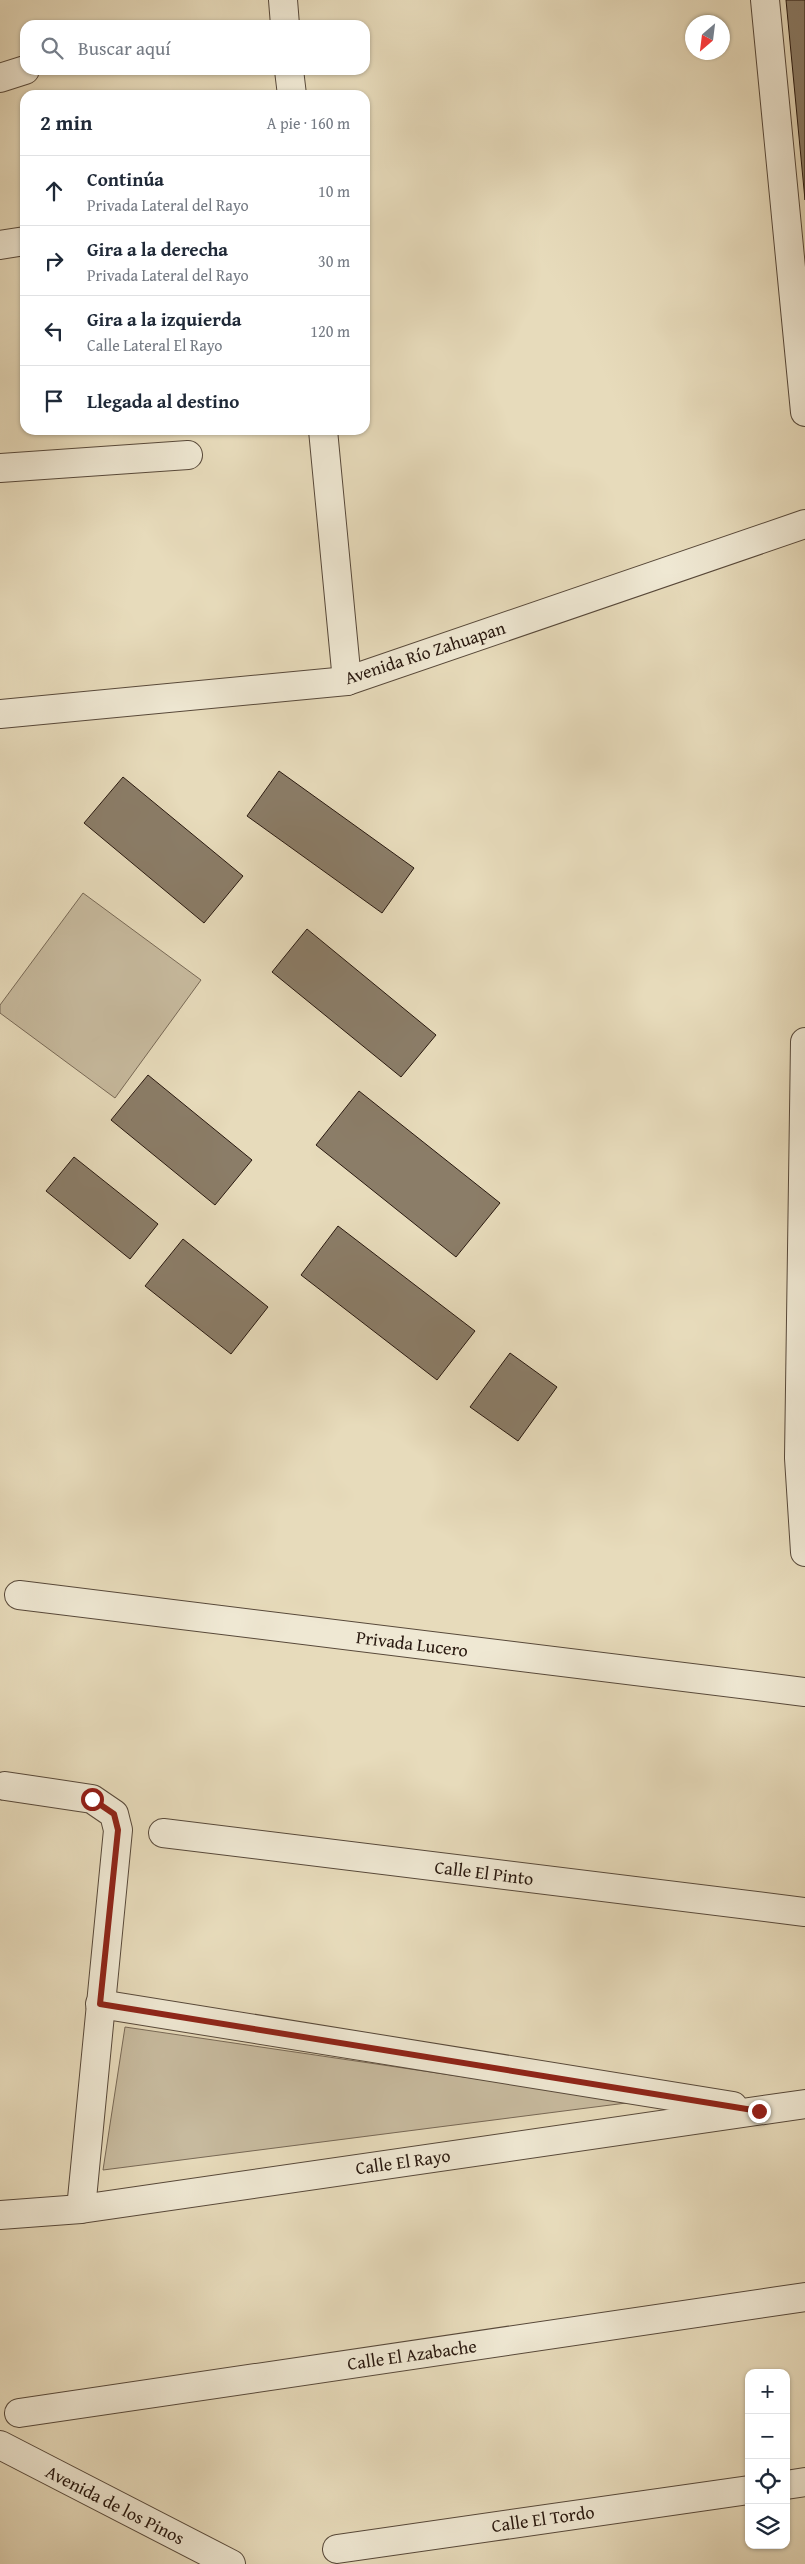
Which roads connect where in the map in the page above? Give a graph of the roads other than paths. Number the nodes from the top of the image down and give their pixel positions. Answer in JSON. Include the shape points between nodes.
{"nodes":[{"id":1,"x":282,"y":0,"type":"edge"},
{"id":2,"x":765,"y":0,"type":"edge"},
{"id":3,"x":284,"y":20,"type":"edge"},
{"id":4,"x":20,"y":72,"type":"edge"},
{"id":5,"x":290,"y":75,"type":"edge"},
{"id":6,"x":0,"y":78,"type":"edge"},
{"id":7,"x":291,"y":90,"type":"edge"},
{"id":8,"x":20,"y":243,"type":"edge"},
{"id":9,"x":0,"y":245,"type":"edge"},
{"id":10,"x":805,"y":412,"type":"edge"},
{"id":11,"x":324,"y":435,"type":"edge"},
{"id":12,"x":188,"y":455,"type":"dead end"},
{"id":13,"x":0,"y":468,"type":"edge"},
{"id":14,"x":805,"y":524,"type":"edge"},
{"id":15,"x":347,"y":681,"type":"junction"},
{"id":16,"x":0,"y":714,"type":"edge"},
{"id":17,"x":805,"y":1042,"type":"edge"},
{"id":18,"x":802,"y":1458,"type":"edge"},
{"id":19,"x":805,"y":1552,"type":"edge"},
{"id":20,"x":19,"y":1596,"type":"dead end"},
{"id":21,"x":805,"y":1692,"type":"edge"},
{"id":22,"x":5,"y":1786,"type":"dead end"},
{"id":23,"x":163,"y":1833,"type":"dead end"},
{"id":24,"x":805,"y":1912,"type":"edge"},
{"id":25,"x":100,"y":2004,"type":"junction"},
{"id":26,"x":805,"y":2104,"type":"edge"},
{"id":27,"x":759,"y":2111,"type":"junction"},
{"id":28,"x":81,"y":2209,"type":"junction"},
{"id":29,"x":0,"y":2215,"type":"edge"},
{"id":30,"x":805,"y":2297,"type":"edge"},
{"id":31,"x":19,"y":2413,"type":"dead end"},
{"id":32,"x":0,"y":2445,"type":"edge"},
{"id":33,"x":805,"y":2482,"type":"edge"},
{"id":34,"x":790,"y":2484,"type":"edge"},
{"id":35,"x":745,"y":2491,"type":"edge"},
{"id":36,"x":337,"y":2549,"type":"dead end"},
{"id":37,"x":231,"y":2564,"type":"edge"}],
"edges":[{"from":1,"to":3,"type":"street"},
{"from":2,"to":10,"type":"street"},
{"from":4,"to":6,"type":"street"},
{"from":5,"to":7,"type":"street"},
{"from":8,"to":9,"type":"street"},
{"from":11,"to":15,"type":"street"},
{"from":12,"to":13,"type":"street"},
{"from":14,"to":15,"type":"street","name":"Avenida Río Zahuapan"},
{"from":15,"to":16,"type":"street","name":"Avenida Río Zahuapan"},
{"from":17,"to":18,"type":"street"},
{"from":18,"to":19,"type":"street"},
{"from":20,"to":21,"type":"street","name":"Privada Lucero"},
{"from":22,"to":25,"type":"street","via":[[92,1799],[114,1814],[118,1830]]},
{"from":23,"to":24,"type":"street","name":"Calle El Pinto"},
{"from":25,"to":27,"type":"street"},
{"from":25,"to":28,"type":"street"},
{"from":26,"to":27,"type":"street","name":"Calle El Rayo"},
{"from":27,"to":28,"type":"street","name":"Calle El Rayo"},
{"from":28,"to":29,"type":"street","name":"Calle El Rayo"},
{"from":30,"to":31,"type":"street","name":"Calle El Azabache"},
{"from":32,"to":37,"type":"street","name":"Avenida de los Pinos"},
{"from":33,"to":34,"type":"street"},
{"from":35,"to":36,"type":"street","name":"Calle El Tordo"}]}
